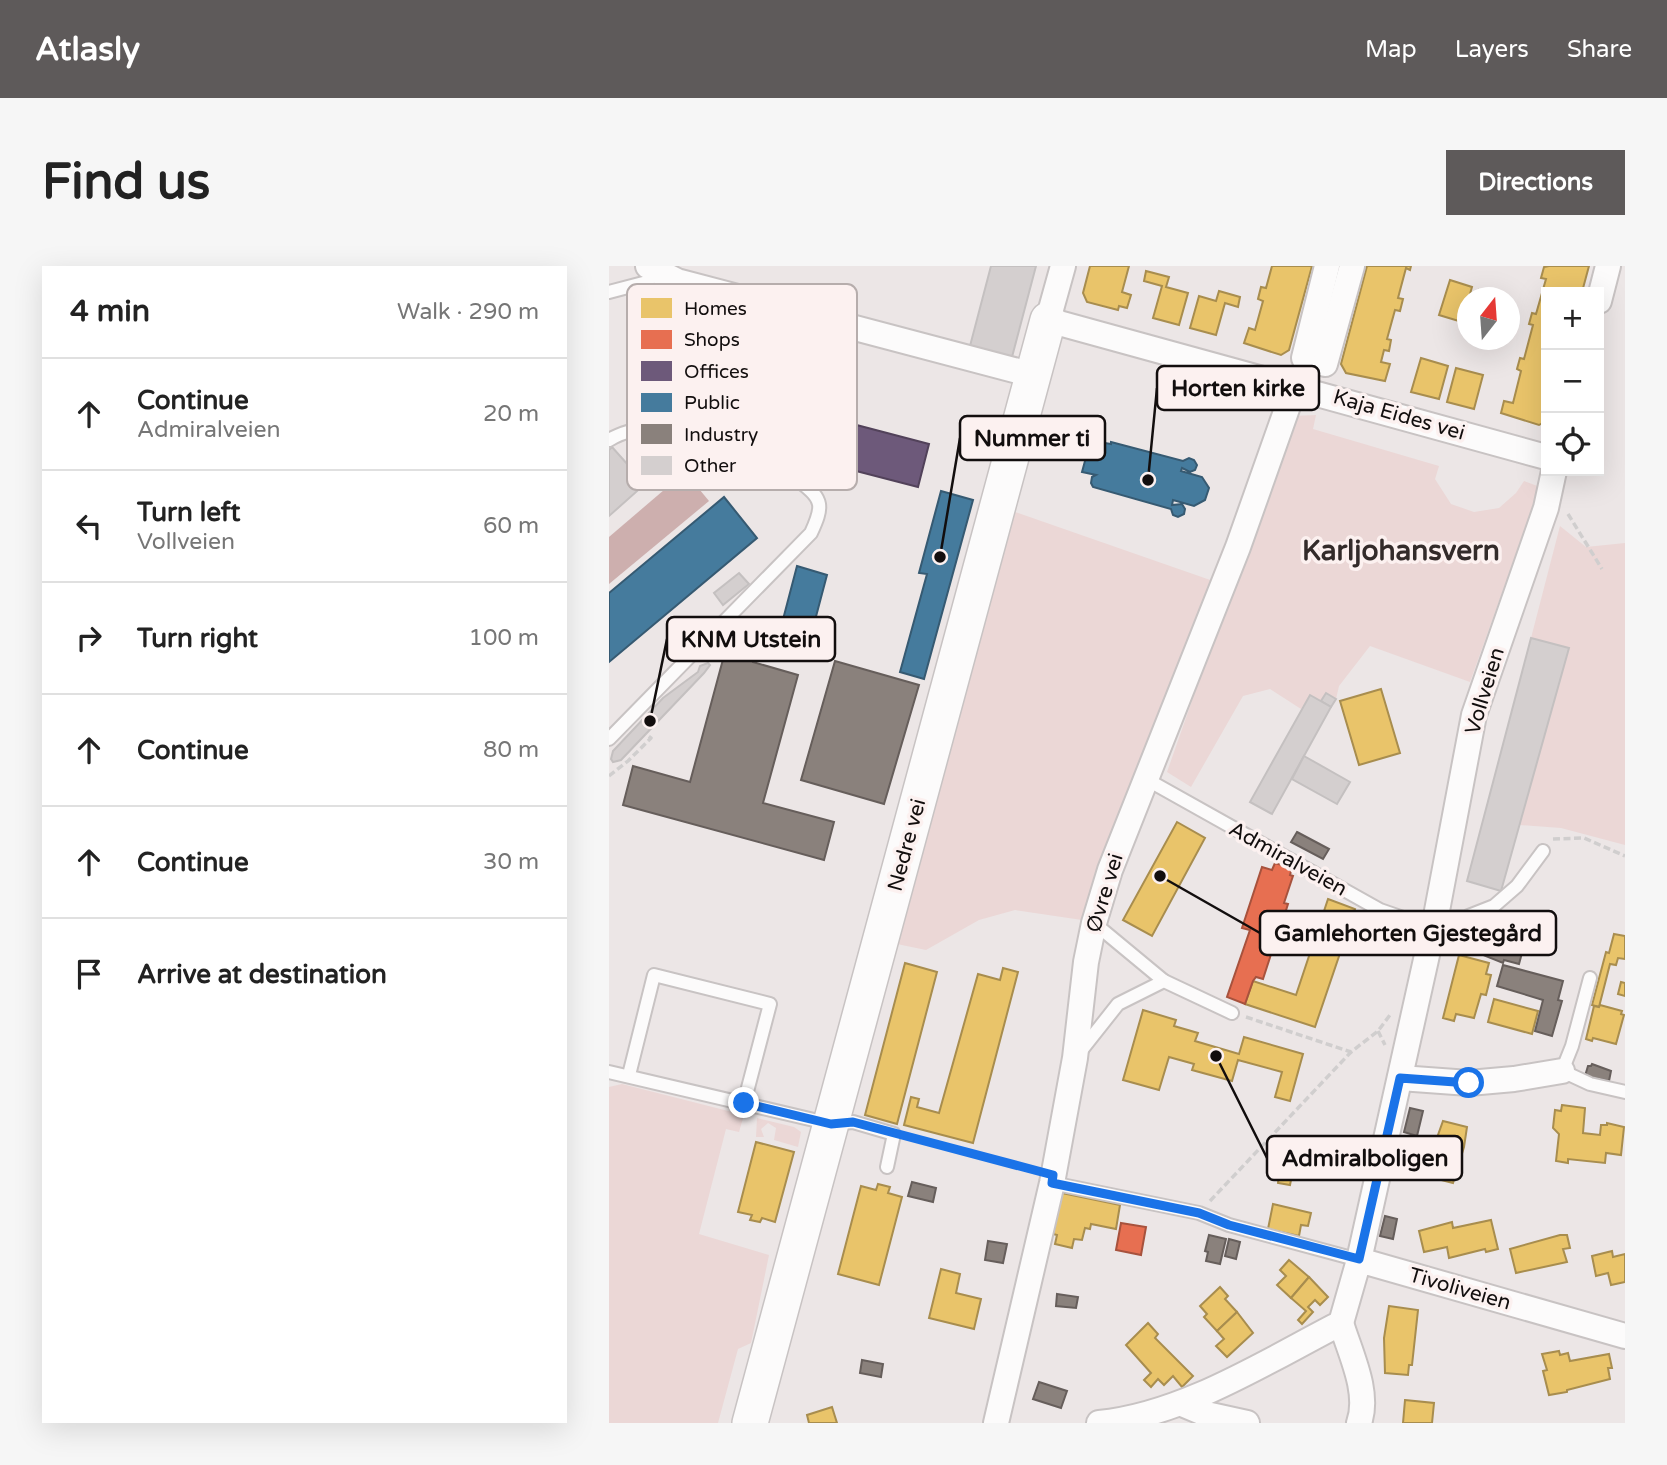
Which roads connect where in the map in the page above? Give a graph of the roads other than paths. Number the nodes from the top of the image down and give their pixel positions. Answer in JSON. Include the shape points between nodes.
{"nodes":[{"id":1,"x":1063,"y":266,"type":"edge"},
{"id":2,"x":1327,"y":266,"type":"edge"},
{"id":3,"x":1352,"y":266,"type":"edge"},
{"id":4,"x":1608,"y":266,"type":"edge"},
{"id":5,"x":665,"y":271,"type":"edge"},
{"id":6,"x":639,"y":284,"type":"edge"},
{"id":7,"x":711,"y":284,"type":"edge"},
{"id":8,"x":627,"y":287,"type":"edge"},
{"id":9,"x":1602,"y":287,"type":"edge"},
{"id":10,"x":609,"y":292,"type":"edge"},
{"id":11,"x":1048,"y":320,"type":"junction"},
{"id":12,"x":857,"y":326,"type":"edge"},
{"id":13,"x":1033,"y":376,"type":"junction"},
{"id":14,"x":1295,"y":386,"type":"junction"},
{"id":15,"x":627,"y":434,"type":"edge"},
{"id":16,"x":609,"y":440,"type":"edge"},
{"id":17,"x":1541,"y":456,"type":"edge"},
{"id":18,"x":1553,"y":478,"type":"edge"},
{"id":19,"x":811,"y":490,"type":"edge"},
{"id":20,"x":609,"y":739,"type":"edge"},
{"id":21,"x":1146,"y":779,"type":"junction"},
{"id":22,"x":1543,"y":851,"type":"road end"},
{"id":23,"x":1436,"y":916,"type":"junction"},
{"id":24,"x":1094,"y":923,"type":"junction"},
{"id":25,"x":1427,"y":955,"type":"dead end"},
{"id":26,"x":1590,"y":978,"type":"dead end"},
{"id":27,"x":1164,"y":981,"type":"junction"},
{"id":28,"x":1232,"y":1013,"type":"road end"},
{"id":29,"x":1075,"y":1058,"type":"junction"},
{"id":30,"x":1562,"y":1071,"type":"junction"},
{"id":31,"x":609,"y":1072,"type":"edge"},
{"id":32,"x":629,"y":1075,"type":"junction"},
{"id":33,"x":1400,"y":1078,"type":"junction"},
{"id":34,"x":1625,"y":1092,"type":"edge"},
{"id":35,"x":744,"y":1103,"type":"junction"},
{"id":36,"x":831,"y":1124,"type":"junction"},
{"id":37,"x":887,"y":1167,"type":"dead end"},
{"id":38,"x":1052,"y":1179,"type":"junction"},
{"id":39,"x":1359,"y":1259,"type":"junction"},
{"id":40,"x":1341,"y":1323,"type":"junction"},
{"id":41,"x":1625,"y":1336,"type":"edge"},
{"id":42,"x":1182,"y":1404,"type":"junction"},
{"id":43,"x":750,"y":1423,"type":"edge"},
{"id":44,"x":995,"y":1423,"type":"edge"},
{"id":45,"x":1099,"y":1423,"type":"edge"},
{"id":46,"x":1247,"y":1423,"type":"edge"},
{"id":47,"x":1359,"y":1423,"type":"edge"}],
"edges":[{"from":1,"to":11,"type":"street","name":"Nedre vei"},
{"from":2,"to":3,"type":"street","via":[[1314,361]]},
{"from":4,"to":9,"type":"street"},
{"from":5,"to":6,"type":"lane"},
{"from":5,"to":7,"type":"street"},
{"from":8,"to":10,"type":"lane"},
{"from":11,"to":13,"type":"main road","name":"Nedre vei"},
{"from":11,"to":14,"type":"street","name":"Kaja Eides vei"},
{"from":12,"to":13,"type":"street"},
{"from":13,"to":36,"type":"main road","name":"Nedre vei"},
{"from":14,"to":17,"type":"street","name":"Kaja Eides vei"},
{"from":14,"to":21,"type":"street","name":"Øvre vei","via":[[1238,547]]},
{"from":15,"to":16,"type":"lane"},
{"from":18,"to":23,"type":"street","name":"Vollveien","via":[[1474,715]]},
{"from":19,"to":20,"type":"lane","via":[[821,505],[811,533]]},
{"from":21,"to":23,"type":"lane","name":"Admiralveien","via":[[1380,910],[1406,919]]},
{"from":21,"to":24,"type":"street","name":"Øvre vei"},
{"from":22,"to":23,"type":"lane","name":"Admiralveien","via":[[1517,886],[1494,906],[1466,917]]},
{"from":24,"to":27,"type":"lane"},
{"from":24,"to":29,"type":"street","name":"Øvre vei"},
{"from":25,"to":33,"type":"street"},
{"from":26,"to":30,"type":"lane"},
{"from":27,"to":28,"type":"lane"},
{"from":27,"to":29,"type":"lane","via":[[1118,1004]]},
{"from":29,"to":38,"type":"street","name":"Øvre vei"},
{"from":30,"to":33,"type":"street","via":[[1469,1083]]},
{"from":30,"to":34,"type":"lane"},
{"from":31,"to":32,"type":"lane"},
{"from":32,"to":35,"type":"lane"},
{"from":32,"to":35,"type":"lane","via":[[654,975],[770,1004]]},
{"from":33,"to":39,"type":"street"},
{"from":35,"to":36,"type":"lane"},
{"from":36,"to":37,"type":"lane","via":[[853,1122],[894,1134]]},
{"from":36,"to":43,"type":"main road","name":"Nedre vei"},
{"from":38,"to":39,"type":"lane","via":[[1199,1213]]},
{"from":38,"to":44,"type":"street","name":"Øvre vei"},
{"from":39,"to":40,"type":"street"},
{"from":39,"to":41,"type":"street","name":"Tivoliveien"},
{"from":40,"to":42,"type":"street"},
{"from":40,"to":47,"type":"street","via":[[1360,1387],[1363,1412]]},
{"from":42,"to":45,"type":"street"},
{"from":42,"to":46,"type":"street"}]}
